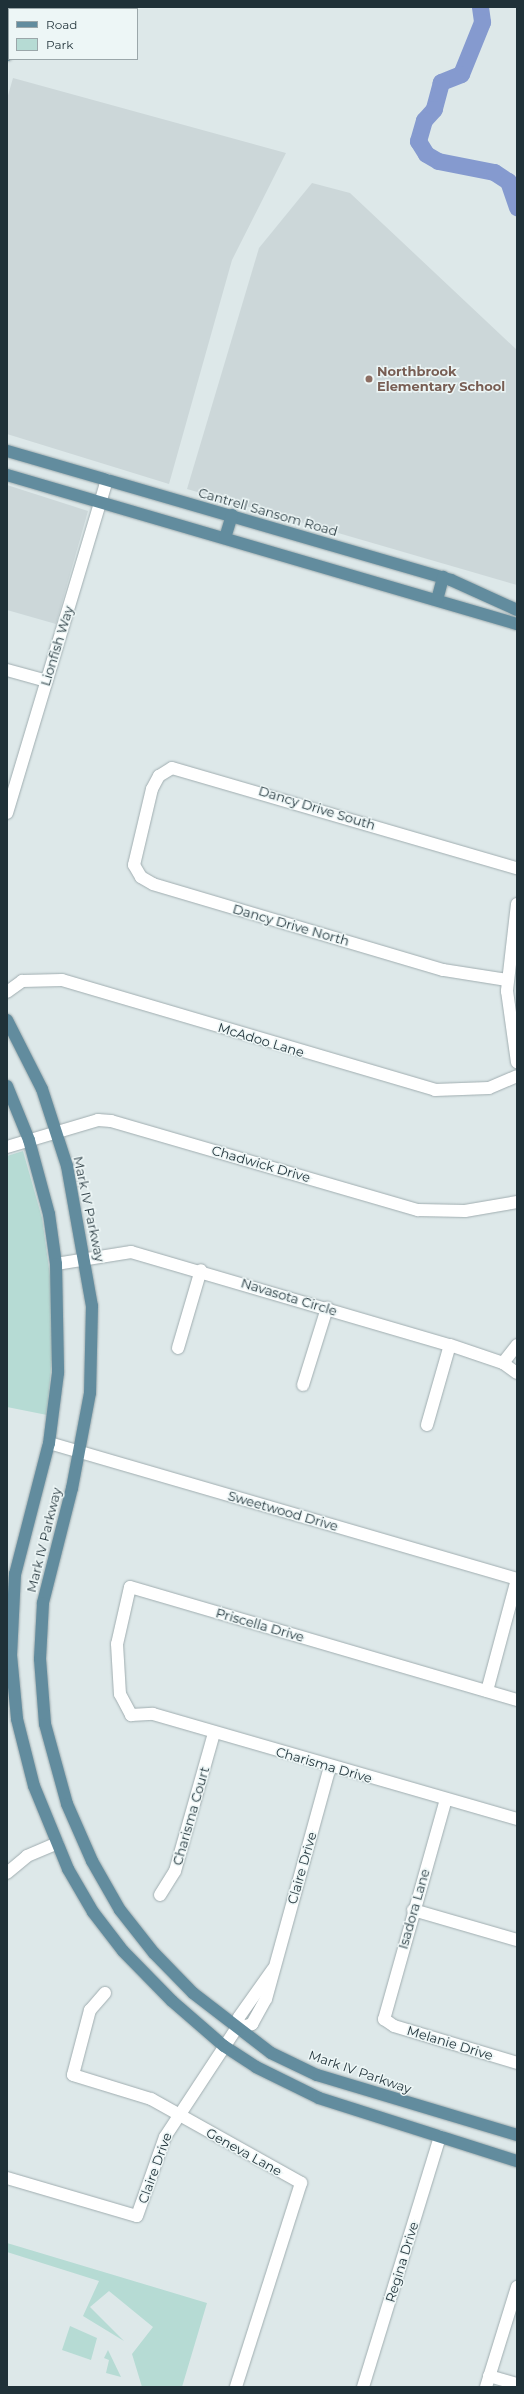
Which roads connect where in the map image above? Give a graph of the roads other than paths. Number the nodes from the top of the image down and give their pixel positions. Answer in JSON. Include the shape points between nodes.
{"nodes":[{"id":1,"x":7,"y":452,"type":"edge"},
{"id":2,"x":7,"y":475,"type":"edge"},
{"id":3,"x":107,"y":480,"type":"junction"},
{"id":4,"x":101,"y":502,"type":"junction"},
{"id":5,"x":232,"y":515,"type":"junction"},
{"id":6,"x":225,"y":538,"type":"junction"},
{"id":7,"x":443,"y":578,"type":"junction"},
{"id":8,"x":437,"y":600,"type":"junction"},
{"id":9,"x":517,"y":610,"type":"edge"},
{"id":10,"x":517,"y":624,"type":"edge"},
{"id":11,"x":7,"y":670,"type":"edge"},
{"id":12,"x":47,"y":682,"type":"junction"},
{"id":13,"x":9,"y":796,"type":"edge"},
{"id":14,"x":7,"y":812,"type":"edge"},
{"id":15,"x":145,"y":814,"type":"joint"},
{"id":16,"x":517,"y":868,"type":"edge"},
{"id":17,"x":517,"y":904,"type":"edge"},
{"id":18,"x":507,"y":980,"type":"junction"},
{"id":19,"x":7,"y":992,"type":"edge"},
{"id":20,"x":7,"y":1020,"type":"edge"},
{"id":21,"x":517,"y":1062,"type":"edge"},
{"id":22,"x":517,"y":1076,"type":"edge"},
{"id":23,"x":7,"y":1086,"type":"edge"},
{"id":24,"x":56,"y":1132,"type":"junction"},
{"id":25,"x":29,"y":1140,"type":"junction"},
{"id":26,"x":7,"y":1147,"type":"edge"},
{"id":27,"x":517,"y":1202,"type":"edge"},
{"id":28,"x":86,"y":1259,"type":"junction"},
{"id":29,"x":56,"y":1264,"type":"junction"},
{"id":30,"x":201,"y":1270,"type":"junction"},
{"id":31,"x":327,"y":1308,"type":"junction"},
{"id":32,"x":450,"y":1345,"type":"junction"},
{"id":33,"x":517,"y":1345,"type":"edge"},
{"id":34,"x":178,"y":1348,"type":"dead end"},
{"id":35,"x":503,"y":1363,"type":"junction"},
{"id":36,"x":517,"y":1373,"type":"edge"},
{"id":37,"x":303,"y":1386,"type":"dead end"},
{"id":38,"x":427,"y":1425,"type":"dead end"},
{"id":39,"x":49,"y":1443,"type":"junction"},
{"id":40,"x":79,"y":1452,"type":"junction"},
{"id":41,"x":517,"y":1579,"type":"edge"},
{"id":42,"x":487,"y":1691,"type":"junction"},
{"id":43,"x":517,"y":1700,"type":"edge"},
{"id":44,"x":131,"y":1715,"type":"joint"},
{"id":45,"x":214,"y":1733,"type":"junction"},
{"id":46,"x":330,"y":1767,"type":"junction"},
{"id":47,"x":446,"y":1799,"type":"junction"},
{"id":48,"x":517,"y":1819,"type":"edge"},
{"id":49,"x":57,"y":1843,"type":"junction"},
{"id":50,"x":7,"y":1873,"type":"edge"},
{"id":51,"x":160,"y":1895,"type":"dead end"},
{"id":52,"x":413,"y":1910,"type":"junction"},
{"id":53,"x":517,"y":1940,"type":"edge"},
{"id":54,"x":105,"y":1993,"type":"dead end"},
{"id":55,"x":384,"y":2018,"type":"joint"},
{"id":56,"x":236,"y":2029,"type":"junction"},
{"id":57,"x":224,"y":2046,"type":"junction"},
{"id":58,"x":517,"y":2063,"type":"edge"},
{"id":59,"x":178,"y":2114,"type":"junction"},
{"id":60,"x":517,"y":2135,"type":"edge"},
{"id":61,"x":440,"y":2137,"type":"junction"},
{"id":62,"x":517,"y":2160,"type":"edge"},
{"id":63,"x":7,"y":2178,"type":"edge"},
{"id":64,"x":517,"y":2287,"type":"edge"},
{"id":65,"x":488,"y":2382,"type":"edge"},
{"id":66,"x":517,"y":2384,"type":"edge"},
{"id":67,"x":236,"y":2387,"type":"edge"},
{"id":68,"x":363,"y":2387,"type":"edge"}],
"edges":[{"from":1,"to":3,"type":"main road","name":"Cantrell Sansom Road"},
{"from":2,"to":4,"type":"main road"},
{"from":3,"to":4,"type":"street","name":"Lionfish Way"},
{"from":3,"to":5,"type":"main road","name":"Cantrell Sansom Road"},
{"from":4,"to":6,"type":"main road"},
{"from":4,"to":12,"type":"street","name":"Lionfish Way"},
{"from":5,"to":6,"type":"main road"},
{"from":5,"to":7,"type":"main road","name":"Cantrell Sansom Road"},
{"from":6,"to":8,"type":"main road"},
{"from":7,"to":8,"type":"main road"},
{"from":7,"to":9,"type":"main road","name":"Cantrell Sansom Road"},
{"from":8,"to":10,"type":"main road"},
{"from":11,"to":12,"type":"street"},
{"from":12,"to":13,"type":"street","name":"Lionfish Way"},
{"from":13,"to":14,"type":"street","name":"Lionfish Way"},
{"from":15,"to":16,"type":"street","name":"Dancy Drive South","via":[[159,776],[172,768],[182,768]]},
{"from":15,"to":18,"type":"street","name":"Dancy Drive North","via":[[134,865],[141,877],[153,884],[443,970]]},
{"from":17,"to":18,"type":"street"},
{"from":18,"to":21,"type":"street"},
{"from":19,"to":22,"type":"street","name":"McAdoo Lane","via":[[22,981],[62,980],[435,1090],[489,1088]]},
{"from":20,"to":24,"type":"main road","name":"Mark IV Parkway","via":[[42,1089]]},
{"from":23,"to":25,"type":"main road","name":"Mark IV Parkway"},
{"from":24,"to":25,"type":"street","name":"Chadwick Drive"},
{"from":24,"to":27,"type":"street","name":"Chadwick Drive","via":[[98,1120],[122,1123],[418,1210],[465,1211]]},
{"from":24,"to":28,"type":"main road","name":"Mark IV Parkway"},
{"from":25,"to":26,"type":"street","name":"Chadwick Drive"},
{"from":25,"to":29,"type":"main road","name":"Mark IV Parkway","via":[[50,1214]]},
{"from":28,"to":29,"type":"street","name":"Navasota Circle"},
{"from":28,"to":30,"type":"street","name":"Navasota Circle","via":[[131,1252]]},
{"from":28,"to":40,"type":"main road","name":"Mark IV Parkway","via":[[92,1306],[90,1393]]},
{"from":29,"to":39,"type":"main road","name":"Mark IV Parkway","via":[[58,1374]]},
{"from":30,"to":31,"type":"street","name":"Navasota Circle"},
{"from":30,"to":34,"type":"street"},
{"from":31,"to":32,"type":"street","name":"Navasota Circle"},
{"from":31,"to":37,"type":"street"},
{"from":32,"to":35,"type":"street","name":"Navasota Circle"},
{"from":32,"to":38,"type":"street"},
{"from":33,"to":35,"type":"street"},
{"from":35,"to":36,"type":"street","name":"Navasota Circle"},
{"from":39,"to":40,"type":"street","name":"Sweetwood Drive"},
{"from":39,"to":49,"type":"main road","name":"Mark IV Parkway","via":[[15,1574],[11,1655],[17,1719],[34,1786]]},
{"from":40,"to":41,"type":"street","name":"Sweetwood Drive"},
{"from":40,"to":56,"type":"main road","name":"Mark IV Parkway","via":[[43,1603],[40,1659],[45,1724],[67,1804],[92,1861],[120,1910],[154,1953],[193,1993]]},
{"from":41,"to":42,"type":"street"},
{"from":42,"to":43,"type":"street","name":"Priscella Drive"},
{"from":42,"to":44,"type":"street","name":"Priscella Drive","via":[[130,1587],[117,1644],[120,1694]]},
{"from":44,"to":45,"type":"street","name":"Charisma Drive","via":[[153,1714]]},
{"from":45,"to":46,"type":"street","name":"Charisma Drive"},
{"from":45,"to":51,"type":"street","name":"Charisma Court","via":[[175,1871]]},
{"from":46,"to":47,"type":"street","name":"Charisma Drive"},
{"from":46,"to":56,"type":"street","name":"Claire Drive","via":[[274,1969],[239,2017]]},
{"from":47,"to":48,"type":"street","name":"Charisma Drive"},
{"from":47,"to":52,"type":"street","name":"Isadora Lane"},
{"from":49,"to":50,"type":"street","via":[[27,1856]]},
{"from":49,"to":57,"type":"main road","name":"Mark IV Parkway","via":[[93,1912],[123,1952],[172,2001]]},
{"from":52,"to":53,"type":"street"},
{"from":52,"to":55,"type":"street","name":"Isadora Lane"},
{"from":54,"to":59,"type":"street","name":"Geneva Lane","via":[[90,2010],[73,2075],[151,2099]]},
{"from":55,"to":58,"type":"street","name":"Melanie Drive","via":[[394,2026]]},
{"from":56,"to":57,"type":"street","name":"Claire Drive"},
{"from":56,"to":60,"type":"main road","name":"Mark IV Parkway","via":[[271,2053],[317,2075]]},
{"from":57,"to":59,"type":"street","name":"Claire Drive"},
{"from":57,"to":61,"type":"main road","name":"Mark IV Parkway","via":[[256,2067],[319,2098]]},
{"from":59,"to":63,"type":"street","name":"Claire Drive","via":[[165,2138],[137,2216]]},
{"from":59,"to":67,"type":"street","name":"Geneva Lane","via":[[302,2183]]},
{"from":61,"to":62,"type":"main road","name":"Mark IV Parkway"},
{"from":61,"to":68,"type":"street","name":"Regina Drive"},
{"from":64,"to":65,"type":"street"},
{"from":65,"to":66,"type":"street"}]}
